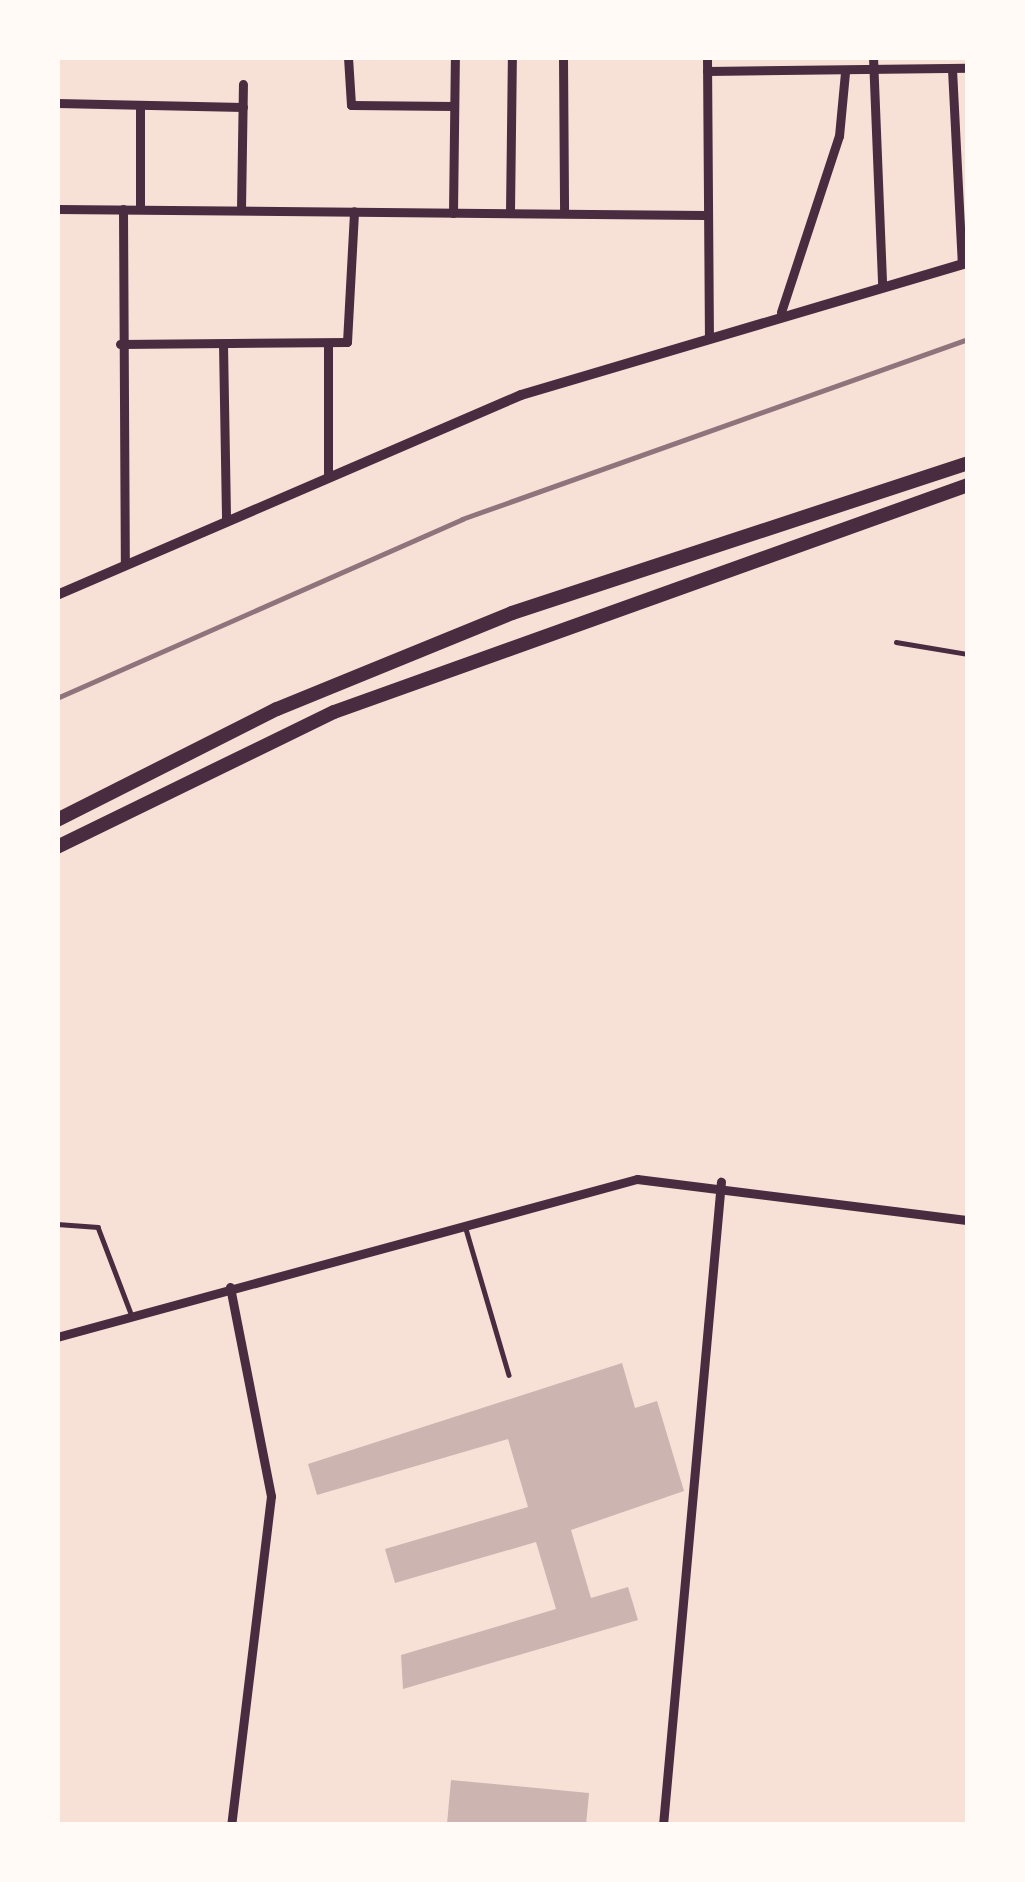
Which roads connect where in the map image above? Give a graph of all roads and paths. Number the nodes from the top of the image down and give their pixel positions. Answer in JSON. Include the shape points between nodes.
{"nodes":[{"id":1,"x":348,"y":57,"type":"edge"},
{"id":2,"x":455,"y":57,"type":"edge"},
{"id":3,"x":512,"y":57,"type":"edge"},
{"id":4,"x":563,"y":57,"type":"edge"},
{"id":5,"x":707,"y":57,"type":"edge"},
{"id":6,"x":873,"y":57,"type":"edge"},
{"id":7,"x":968,"y":68,"type":"edge"},
{"id":8,"x":952,"y":69,"type":"junction"},
{"id":9,"x":707,"y":70,"type":"junction"},
{"id":10,"x":873,"y":70,"type":"junction"},
{"id":11,"x":845,"y":72,"type":"junction"},
{"id":12,"x":243,"y":84,"type":"dead end"},
{"id":13,"x":57,"y":103,"type":"edge"},
{"id":14,"x":140,"y":105,"type":"junction"},
{"id":15,"x":454,"y":106,"type":"junction"},
{"id":16,"x":243,"y":107,"type":"junction"},
{"id":17,"x":57,"y":209,"type":"edge"},
{"id":18,"x":123,"y":209,"type":"junction"},
{"id":19,"x":140,"y":209,"type":"junction"},
{"id":20,"x":241,"y":209,"type":"junction"},
{"id":21,"x":355,"y":211,"type":"junction"},
{"id":22,"x":510,"y":212,"type":"junction"},
{"id":23,"x":564,"y":212,"type":"junction"},
{"id":24,"x":453,"y":213,"type":"junction"},
{"id":25,"x":705,"y":215,"type":"junction"},
{"id":26,"x":965,"y":263,"type":"edge"},
{"id":27,"x":882,"y":285,"type":"junction"},
{"id":28,"x":782,"y":313,"type":"junction"},
{"id":29,"x":709,"y":335,"type":"junction"},
{"id":30,"x":328,"y":343,"type":"junction"},
{"id":31,"x":120,"y":344,"type":"junction"},
{"id":32,"x":223,"y":344,"type":"junction"},
{"id":33,"x":968,"y":463,"type":"edge"},
{"id":34,"x":328,"y":475,"type":"junction"},
{"id":35,"x":968,"y":485,"type":"edge"},
{"id":36,"x":226,"y":519,"type":"junction"},
{"id":37,"x":125,"y":563,"type":"junction"},
{"id":38,"x":57,"y":595,"type":"edge"},
{"id":39,"x":896,"y":642,"type":"dead end"},
{"id":40,"x":968,"y":654,"type":"edge"},
{"id":41,"x":57,"y":820,"type":"edge"},
{"id":42,"x":57,"y":848,"type":"edge"},
{"id":43,"x":721,"y":1183,"type":"junction"},
{"id":44,"x":968,"y":1220,"type":"edge"},
{"id":45,"x":464,"y":1223,"type":"junction"},
{"id":46,"x":57,"y":1224,"type":"edge"},
{"id":47,"x":230,"y":1287,"type":"junction"},
{"id":48,"x":132,"y":1316,"type":"junction"},
{"id":49,"x":57,"y":1337,"type":"edge"},
{"id":50,"x":509,"y":1375,"type":"dead end"},
{"id":51,"x":231,"y":1825,"type":"edge"},
{"id":52,"x":663,"y":1825,"type":"edge"}],
"edges":[{"from":1,"to":15,"type":"street","via":[[351,105]]},
{"from":2,"to":15,"type":"street"},
{"from":3,"to":22,"type":"street"},
{"from":4,"to":23,"type":"street"},
{"from":5,"to":9,"type":"street"},
{"from":6,"to":10,"type":"street"},
{"from":7,"to":8,"type":"street"},
{"from":8,"to":10,"type":"street"},
{"from":8,"to":26,"type":"street"},
{"from":9,"to":11,"type":"street"},
{"from":9,"to":25,"type":"street"},
{"from":10,"to":11,"type":"street"},
{"from":10,"to":27,"type":"street"},
{"from":11,"to":28,"type":"street","via":[[842,125]]},
{"from":12,"to":16,"type":"street"},
{"from":13,"to":14,"type":"street"},
{"from":14,"to":16,"type":"street"},
{"from":14,"to":19,"type":"street"},
{"from":15,"to":24,"type":"street"},
{"from":16,"to":20,"type":"street"},
{"from":17,"to":18,"type":"street"},
{"from":18,"to":19,"type":"street"},
{"from":18,"to":31,"type":"street"},
{"from":19,"to":20,"type":"street"},
{"from":20,"to":21,"type":"street"},
{"from":21,"to":24,"type":"street"},
{"from":21,"to":30,"type":"street","via":[[356,324],[347,342]]},
{"from":22,"to":23,"type":"street"},
{"from":22,"to":24,"type":"street"},
{"from":23,"to":25,"type":"street"},
{"from":25,"to":29,"type":"street"},
{"from":26,"to":27,"type":"street"},
{"from":27,"to":28,"type":"street"},
{"from":28,"to":29,"type":"street"},
{"from":29,"to":34,"type":"street"},
{"from":30,"to":32,"type":"street"},
{"from":30,"to":34,"type":"street"},
{"from":31,"to":32,"type":"street"},
{"from":31,"to":37,"type":"street"},
{"from":32,"to":36,"type":"street"},
{"from":33,"to":41,"type":"main road","via":[[512,613],[277,709]]},
{"from":34,"to":36,"type":"street"},
{"from":35,"to":42,"type":"main road","via":[[334,712]]},
{"from":36,"to":37,"type":"street"},
{"from":37,"to":38,"type":"street"},
{"from":39,"to":40,"type":"lane"},
{"from":43,"to":44,"type":"street"},
{"from":43,"to":45,"type":"street","via":[[637,1179]]},
{"from":43,"to":52,"type":"street"},
{"from":45,"to":47,"type":"street"},
{"from":45,"to":50,"type":"lane"},
{"from":46,"to":48,"type":"lane","via":[[98,1227]]},
{"from":47,"to":48,"type":"street"},
{"from":47,"to":51,"type":"street","via":[[271,1496]]},
{"from":48,"to":49,"type":"street"}]}
